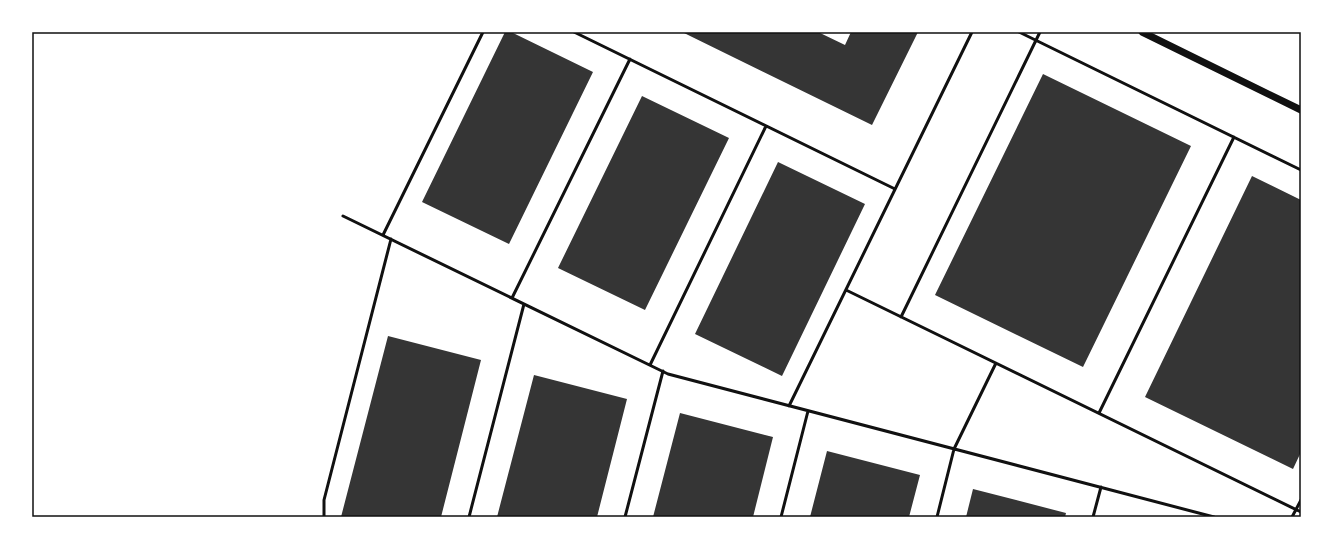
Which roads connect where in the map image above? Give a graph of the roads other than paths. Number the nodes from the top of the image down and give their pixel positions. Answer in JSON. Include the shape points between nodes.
{"nodes":[{"id":1,"x":483,"y":32,"type":"edge"},
{"id":2,"x":574,"y":32,"type":"edge"},
{"id":3,"x":972,"y":32,"type":"edge"},
{"id":4,"x":1019,"y":32,"type":"edge"},
{"id":5,"x":1040,"y":32,"type":"edge"},
{"id":6,"x":1142,"y":32,"type":"edge"},
{"id":7,"x":1036,"y":40,"type":"junction"},
{"id":8,"x":630,"y":60,"type":"junction"},
{"id":9,"x":1301,"y":110,"type":"edge"},
{"id":10,"x":766,"y":126,"type":"junction"},
{"id":11,"x":1234,"y":137,"type":"junction"},
{"id":12,"x":1301,"y":170,"type":"edge"},
{"id":13,"x":895,"y":189,"type":"junction"},
{"id":14,"x":343,"y":216,"type":"dead end"},
{"id":15,"x":383,"y":235,"type":"junction"},
{"id":16,"x":391,"y":239,"type":"junction"},
{"id":17,"x":846,"y":290,"type":"junction"},
{"id":18,"x":512,"y":298,"type":"junction"},
{"id":19,"x":524,"y":304,"type":"junction"},
{"id":20,"x":901,"y":317,"type":"junction"},
{"id":21,"x":996,"y":363,"type":"junction"},
{"id":22,"x":650,"y":365,"type":"junction"},
{"id":23,"x":662,"y":371,"type":"junction"},
{"id":24,"x":789,"y":406,"type":"junction"},
{"id":25,"x":808,"y":411,"type":"junction"},
{"id":26,"x":1099,"y":413,"type":"junction"},
{"id":27,"x":954,"y":449,"type":"junction"},
{"id":28,"x":1101,"y":487,"type":"junction"},
{"id":29,"x":1301,"y":500,"type":"edge"},
{"id":30,"x":1296,"y":510,"type":"junction"},
{"id":31,"x":1301,"y":512,"type":"edge"},
{"id":32,"x":324,"y":517,"type":"edge"},
{"id":33,"x":469,"y":517,"type":"edge"},
{"id":34,"x":625,"y":517,"type":"edge"},
{"id":35,"x":781,"y":517,"type":"edge"},
{"id":36,"x":937,"y":517,"type":"edge"},
{"id":37,"x":1093,"y":517,"type":"edge"},
{"id":38,"x":1214,"y":517,"type":"edge"},
{"id":39,"x":1292,"y":517,"type":"edge"}],
"edges":[{"from":1,"to":15,"type":"lane"},
{"from":2,"to":8,"type":"lane"},
{"from":3,"to":13,"type":"lane"},
{"from":4,"to":7,"type":"lane"},
{"from":5,"to":7,"type":"lane"},
{"from":6,"to":9,"type":"street"},
{"from":7,"to":11,"type":"lane"},
{"from":7,"to":20,"type":"lane"},
{"from":8,"to":10,"type":"lane"},
{"from":8,"to":18,"type":"lane"},
{"from":10,"to":13,"type":"lane"},
{"from":10,"to":22,"type":"lane"},
{"from":11,"to":12,"type":"lane"},
{"from":11,"to":26,"type":"lane"},
{"from":13,"to":17,"type":"lane"},
{"from":14,"to":15,"type":"lane"},
{"from":15,"to":16,"type":"lane"},
{"from":16,"to":18,"type":"lane"},
{"from":16,"to":32,"type":"lane","via":[[324,500]]},
{"from":17,"to":20,"type":"lane"},
{"from":17,"to":24,"type":"lane"},
{"from":18,"to":19,"type":"lane"},
{"from":19,"to":22,"type":"lane"},
{"from":19,"to":33,"type":"lane"},
{"from":20,"to":21,"type":"lane"},
{"from":21,"to":26,"type":"lane"},
{"from":21,"to":27,"type":"lane"},
{"from":22,"to":23,"type":"lane"},
{"from":23,"to":24,"type":"lane"},
{"from":23,"to":34,"type":"lane"},
{"from":24,"to":25,"type":"lane"},
{"from":25,"to":27,"type":"lane"},
{"from":25,"to":35,"type":"lane"},
{"from":26,"to":30,"type":"lane"},
{"from":27,"to":28,"type":"lane"},
{"from":27,"to":36,"type":"lane"},
{"from":28,"to":37,"type":"lane"},
{"from":28,"to":38,"type":"lane"},
{"from":29,"to":30,"type":"lane"},
{"from":30,"to":31,"type":"lane"},
{"from":30,"to":39,"type":"lane"}]}
